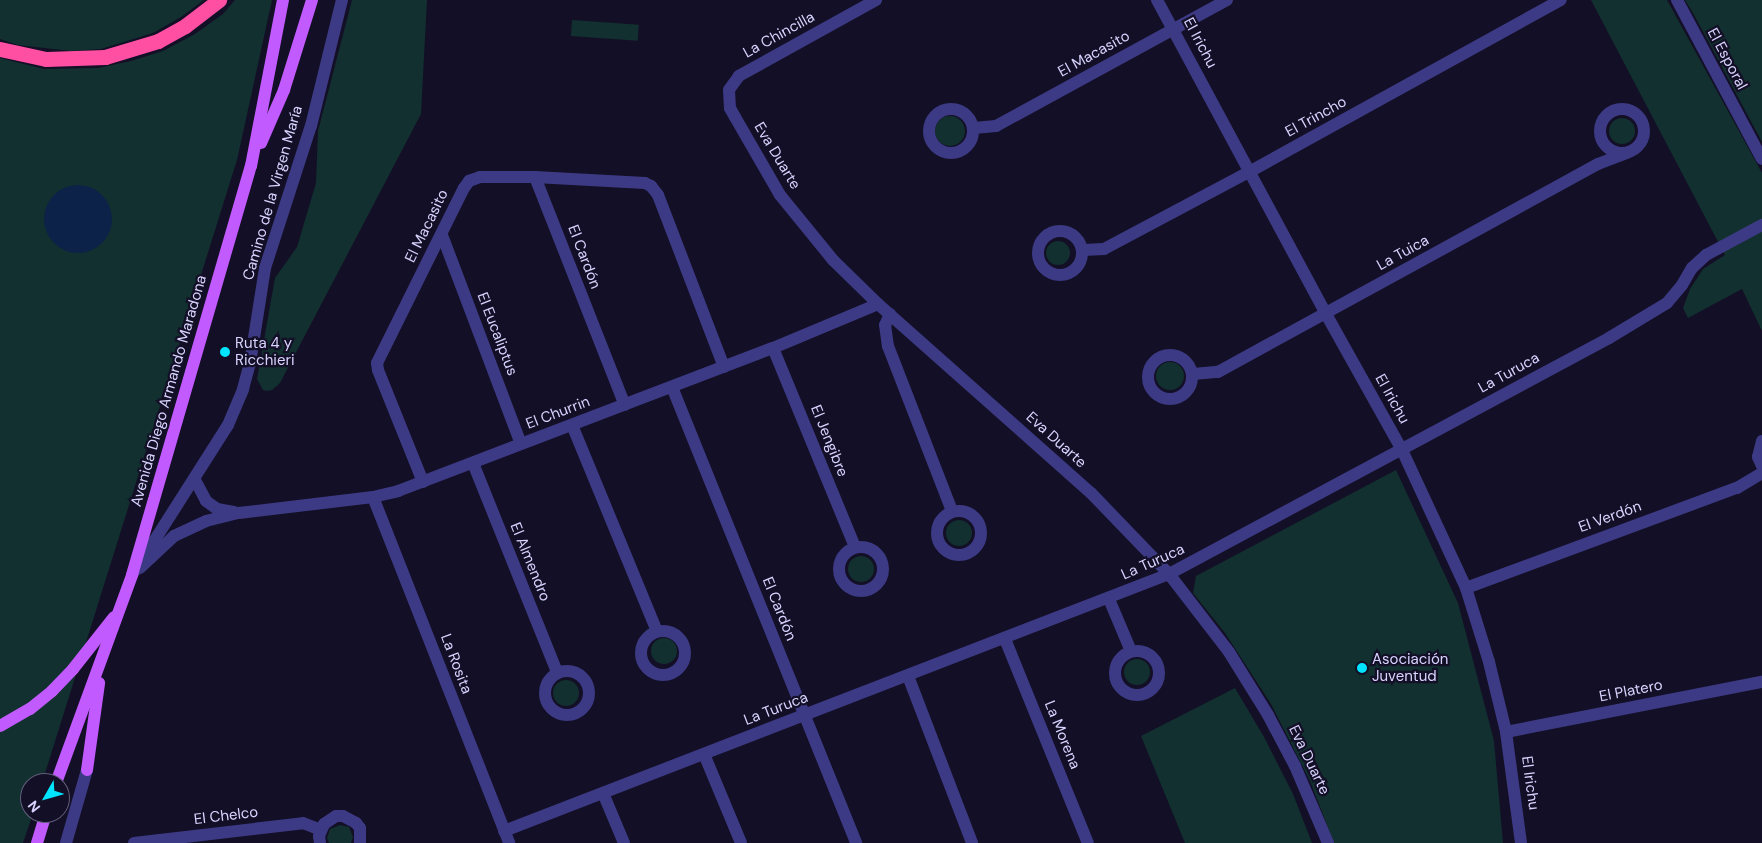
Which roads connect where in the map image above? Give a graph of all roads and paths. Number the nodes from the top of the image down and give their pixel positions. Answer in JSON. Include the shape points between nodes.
{"nodes":[{"id":1,"x":219,"y":0,"type":"edge"},
{"id":2,"x":283,"y":0,"type":"edge"},
{"id":3,"x":312,"y":0,"type":"edge"},
{"id":4,"x":342,"y":0,"type":"edge"},
{"id":5,"x":876,"y":0,"type":"edge"},
{"id":6,"x":1158,"y":0,"type":"edge"},
{"id":7,"x":1227,"y":0,"type":"edge"},
{"id":8,"x":1561,"y":0,"type":"edge"},
{"id":9,"x":1677,"y":0,"type":"edge"},
{"id":10,"x":1174,"y":29,"type":"junction"},
{"id":11,"x":0,"y":48,"type":"edge"},
{"id":12,"x":729,"y":90,"type":"joint"},
{"id":13,"x":974,"y":128,"type":"dead end"},
{"id":14,"x":1602,"y":141,"type":"junction"},
{"id":15,"x":1627,"y":153,"type":"junction"},
{"id":16,"x":1762,"y":160,"type":"edge"},
{"id":17,"x":1598,"y":164,"type":"junction"},
{"id":18,"x":252,"y":166,"type":"junction"},
{"id":19,"x":1249,"y":172,"type":"junction"},
{"id":20,"x":535,"y":177,"type":"junction"},
{"id":21,"x":1762,"y":225,"type":"edge"},
{"id":22,"x":442,"y":235,"type":"junction"},
{"id":23,"x":1083,"y":250,"type":"dead end"},
{"id":24,"x":878,"y":304,"type":"junction"},
{"id":25,"x":890,"y":314,"type":"junction"},
{"id":26,"x":1326,"y":314,"type":"junction"},
{"id":27,"x":773,"y":348,"type":"junction"},
{"id":28,"x":724,"y":367,"type":"junction"},
{"id":29,"x":1193,"y":374,"type":"dead end"},
{"id":30,"x":672,"y":387,"type":"junction"},
{"id":31,"x":625,"y":405,"type":"junction"},
{"id":32,"x":572,"y":425,"type":"junction"},
{"id":33,"x":1762,"y":441,"type":"edge"},
{"id":34,"x":521,"y":444,"type":"junction"},
{"id":35,"x":1402,"y":450,"type":"junction"},
{"id":36,"x":473,"y":463,"type":"junction"},
{"id":37,"x":1762,"y":466,"type":"edge"},
{"id":38,"x":1762,"y":473,"type":"edge"},
{"id":39,"x":195,"y":480,"type":"junction"},
{"id":40,"x":423,"y":482,"type":"junction"},
{"id":41,"x":373,"y":497,"type":"junction"},
{"id":42,"x":952,"y":511,"type":"dead end"},
{"id":43,"x":239,"y":513,"type":"junction"},
{"id":44,"x":855,"y":547,"type":"dead end"},
{"id":45,"x":1169,"y":574,"type":"junction"},
{"id":46,"x":132,"y":575,"type":"junction"},
{"id":47,"x":1466,"y":588,"type":"junction"},
{"id":48,"x":1109,"y":598,"type":"junction"},
{"id":49,"x":119,"y":611,"type":"junction"},
{"id":50,"x":657,"y":631,"type":"dead end"},
{"id":51,"x":1006,"y":638,"type":"junction"},
{"id":52,"x":1131,"y":651,"type":"dead end"},
{"id":53,"x":102,"y":661,"type":"junction"},
{"id":54,"x":557,"y":672,"type":"dead end"},
{"id":55,"x":908,"y":676,"type":"junction"},
{"id":56,"x":1762,"y":682,"type":"edge"},
{"id":57,"x":805,"y":716,"type":"junction"},
{"id":58,"x":0,"y":726,"type":"edge"},
{"id":59,"x":1506,"y":732,"type":"junction"},
{"id":60,"x":704,"y":754,"type":"junction"},
{"id":61,"x":87,"y":770,"type":"joint"},
{"id":62,"x":60,"y":773,"type":"edge"},
{"id":63,"x":603,"y":793,"type":"junction"},
{"id":64,"x":43,"y":823,"type":"edge"},
{"id":65,"x":321,"y":836,"type":"edge"},
{"id":66,"x":506,"y":837,"type":"edge"},
{"id":67,"x":37,"y":843,"type":"edge"},
{"id":68,"x":66,"y":843,"type":"edge"},
{"id":69,"x":134,"y":843,"type":"edge"},
{"id":70,"x":360,"y":843,"type":"edge"},
{"id":71,"x":624,"y":843,"type":"edge"},
{"id":72,"x":741,"y":843,"type":"edge"},
{"id":73,"x":856,"y":843,"type":"edge"},
{"id":74,"x":972,"y":843,"type":"edge"},
{"id":75,"x":1088,"y":843,"type":"edge"},
{"id":76,"x":1328,"y":843,"type":"edge"},
{"id":77,"x":1520,"y":843,"type":"edge"}],
"edges":[{"from":1,"to":11,"type":"highway","via":[[185,26],[158,41],[104,57],[46,59]]},
{"from":2,"to":18,"type":"main road","name":"Avenida Diego Armando Maradona"},
{"from":3,"to":18,"type":"main road","via":[[284,90]]},
{"from":4,"to":39,"type":"street","name":"Camino de la Virgen María","via":[[311,126],[265,268],[243,389],[228,426]]},
{"from":5,"to":12,"type":"street","name":"La Chincilla","via":[[739,76]]},
{"from":6,"to":10,"type":"street","name":"El Irichu"},
{"from":7,"to":10,"type":"street","name":"El Macasito"},
{"from":8,"to":19,"type":"street","name":"El Trincho"},
{"from":9,"to":16,"type":"street","name":"El Esporal"},
{"from":10,"to":13,"type":"street","name":"El Macasito","via":[[996,126]]},
{"from":10,"to":19,"type":"street","name":"El Irichu"},
{"from":12,"to":24,"type":"street","name":"Eva Duarte","via":[[730,108],[780,195],[833,260]]},
{"from":14,"to":15,"type":"street","via":[[1613,151]]},
{"from":14,"to":15,"type":"street","name":"La Tuica","via":[[1603,119],[1614,109],[1630,109],[1642,119],[1645,132],[1639,146]]},
{"from":14,"to":17,"type":"street","name":"La Tuica"},
{"from":15,"to":17,"type":"street","name":"La Tuica"},
{"from":17,"to":26,"type":"street","name":"La Tuica"},
{"from":18,"to":46,"type":"main road","name":"Avenida Diego Armando Maradona"},
{"from":19,"to":23,"type":"street","name":"El Trincho","via":[[1104,249]]},
{"from":19,"to":26,"type":"street","name":"El Irichu"},
{"from":20,"to":22,"type":"street","name":"El Macasito","via":[[480,177],[470,181]]},
{"from":20,"to":28,"type":"street","name":"El Macasito","via":[[645,183],[651,186],[658,195]]},
{"from":20,"to":31,"type":"street","name":"El Cardón"},
{"from":21,"to":35,"type":"street","name":"La Turuca","via":[[1706,255],[1692,268],[1667,304]]},
{"from":22,"to":34,"type":"street","name":"El Eucaliptus"},
{"from":22,"to":40,"type":"street","name":"El Macasito","via":[[379,355],[378,370]]},
{"from":24,"to":25,"type":"street","name":"Eva Duarte"},
{"from":24,"to":27,"type":"street","name":"El Churrin"},
{"from":25,"to":42,"type":"street","via":[[885,325],[888,346]]},
{"from":25,"to":45,"type":"street","name":"Eva Duarte","via":[[1091,494]]},
{"from":26,"to":29,"type":"street","name":"La Tuica","via":[[1218,372]]},
{"from":26,"to":35,"type":"street","name":"El Irichu"},
{"from":27,"to":28,"type":"street","name":"El Churrin"},
{"from":27,"to":44,"type":"street","name":"El Jengibre"},
{"from":28,"to":30,"type":"street","name":"El Churrin"},
{"from":30,"to":31,"type":"street","name":"El Churrin"},
{"from":30,"to":57,"type":"street","name":"El Cardón"},
{"from":31,"to":32,"type":"street","name":"El Churrin"},
{"from":32,"to":34,"type":"street","name":"El Churrin"},
{"from":32,"to":50,"type":"street"},
{"from":33,"to":37,"type":"street","via":[[1758,457]]},
{"from":34,"to":36,"type":"street","name":"El Churrin"},
{"from":35,"to":45,"type":"street","name":"La Turuca"},
{"from":35,"to":47,"type":"street","name":"El Irichu"},
{"from":36,"to":40,"type":"street","name":"El Churrin"},
{"from":36,"to":54,"type":"street","name":"El Almendro"},
{"from":38,"to":47,"type":"street","name":"El Verdón","via":[[1737,488]]},
{"from":39,"to":43,"type":"street","name":"El Churrin","via":[[206,501],[216,509]]},
{"from":39,"to":46,"type":"street","name":"Camino de la Virgen María"},
{"from":40,"to":41,"type":"street","name":"El Churrin"},
{"from":41,"to":43,"type":"street","name":"El Churrin"},
{"from":41,"to":66,"type":"street","name":"La Rosita"},
{"from":43,"to":46,"type":"street","name":"El Churrin","via":[[206,521],[174,536]]},
{"from":45,"to":48,"type":"street","name":"La Turuca"},
{"from":45,"to":76,"type":"street","name":"Eva Duarte","via":[[1229,652],[1268,715],[1295,766]]},
{"from":46,"to":49,"type":"main road","name":"Avenida Diego Armando Maradona"},
{"from":47,"to":59,"type":"street","name":"El Irichu"},
{"from":48,"to":51,"type":"street","name":"La Turuca"},
{"from":48,"to":52,"type":"street"},
{"from":49,"to":53,"type":"main road","name":"Avenida Diego Armando Maradona"},
{"from":49,"to":58,"type":"main road","via":[[52,691],[30,709]]},
{"from":51,"to":55,"type":"street","name":"La Turuca"},
{"from":51,"to":75,"type":"street","name":"La Morena"},
{"from":53,"to":61,"type":"main road"},
{"from":53,"to":62,"type":"main road","name":"Avenida Diego Armando Maradona"},
{"from":55,"to":57,"type":"street","name":"La Turuca"},
{"from":55,"to":74,"type":"street"},
{"from":56,"to":59,"type":"street","name":"El Platero"},
{"from":57,"to":60,"type":"street","name":"La Turuca"},
{"from":57,"to":73,"type":"street","name":"El Cardón"},
{"from":59,"to":77,"type":"street","name":"El Irichu"},
{"from":60,"to":63,"type":"street","name":"La Turuca"},
{"from":60,"to":72,"type":"street"},
{"from":61,"to":68,"type":"street"},
{"from":63,"to":66,"type":"street","name":"La Turuca"},
{"from":63,"to":71,"type":"street"},
{"from":64,"to":67,"type":"main road"},
{"from":65,"to":69,"type":"street","name":"El Chelco","via":[[315,826],[303,823]]},
{"from":65,"to":70,"type":"street","name":"El Chelco","via":[[324,824],[336,816],[350,818],[360,828]]}]}
